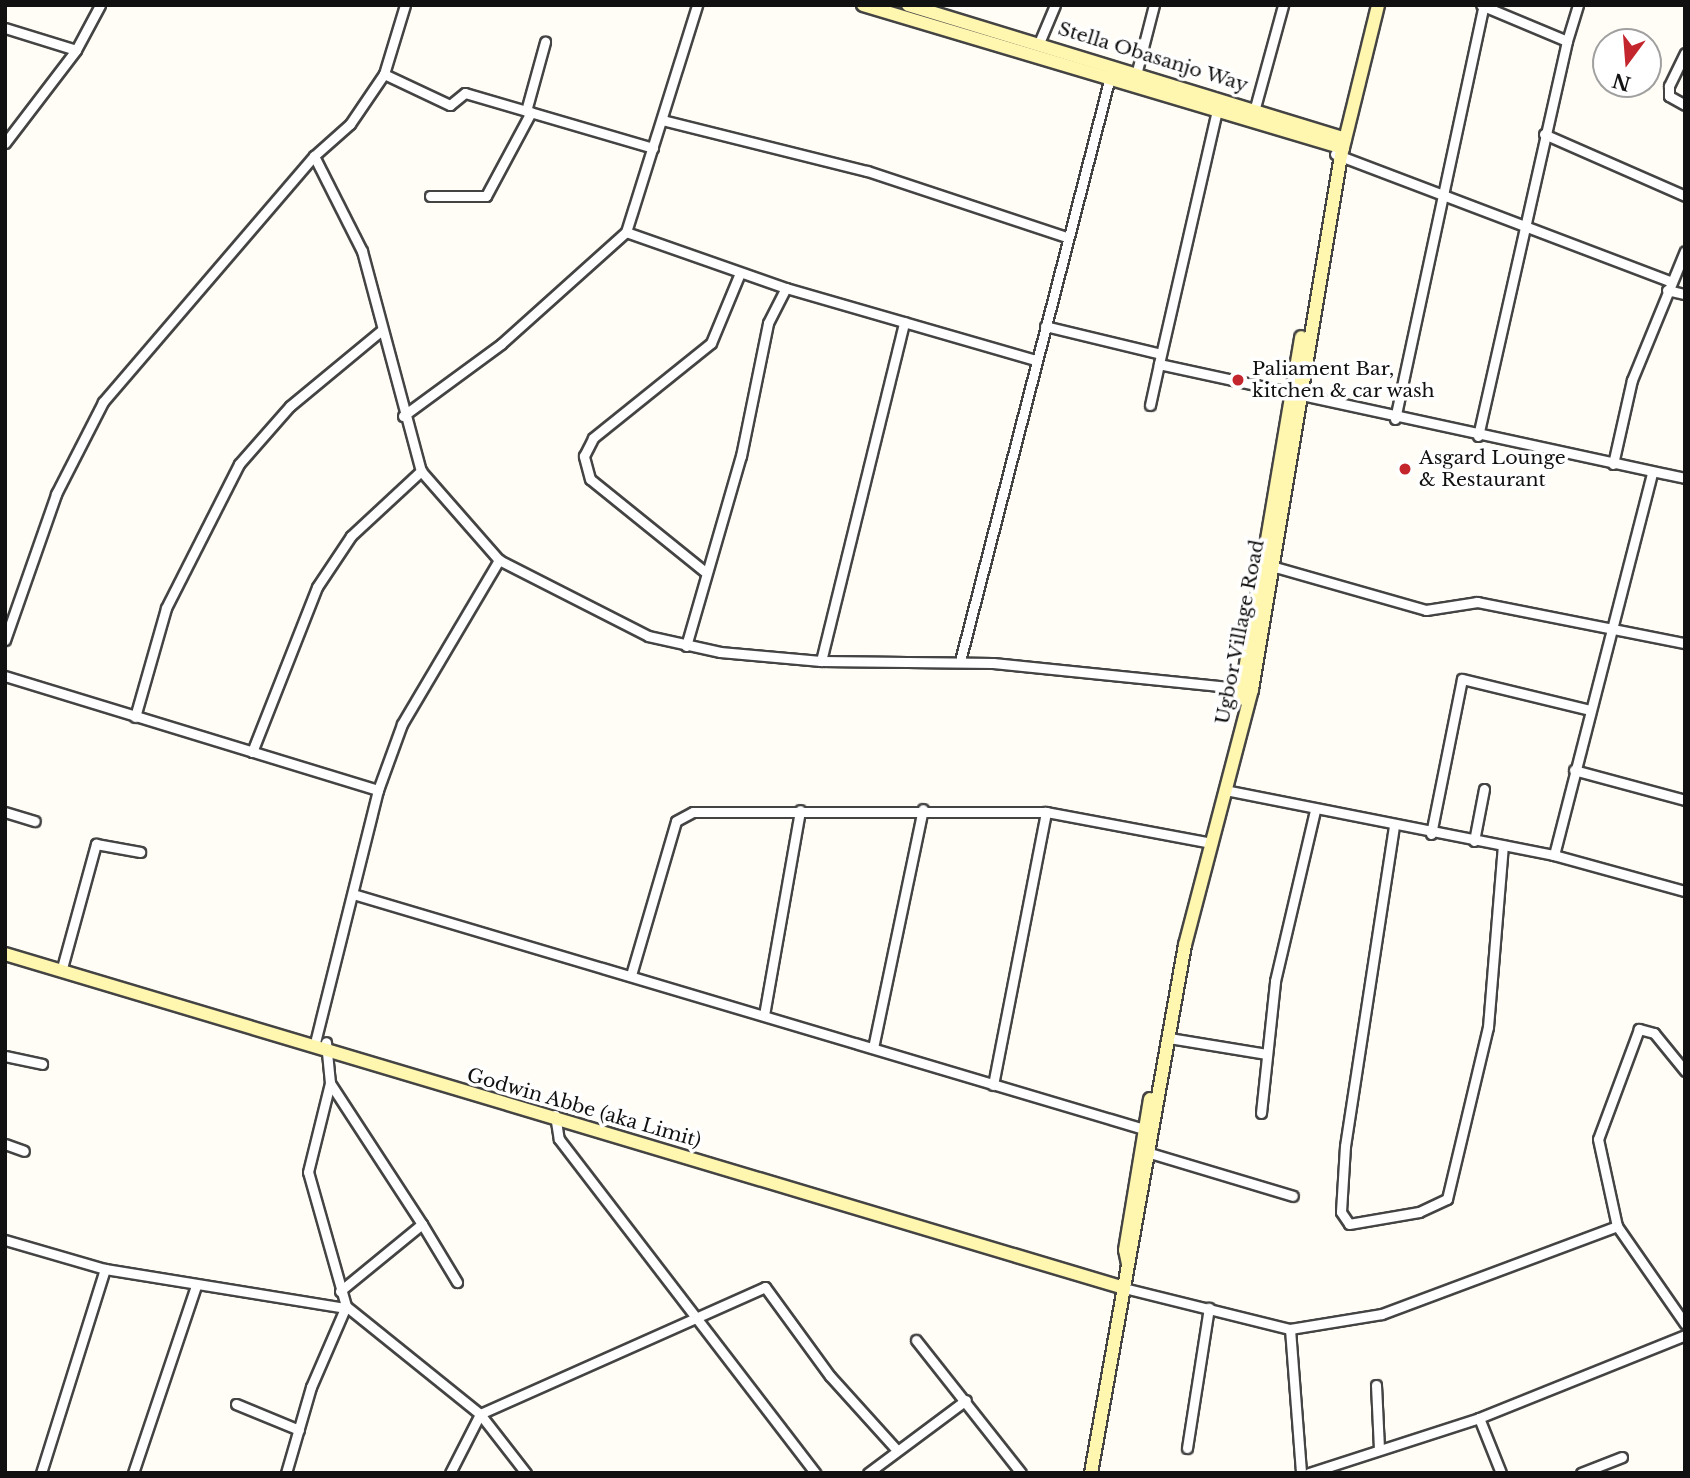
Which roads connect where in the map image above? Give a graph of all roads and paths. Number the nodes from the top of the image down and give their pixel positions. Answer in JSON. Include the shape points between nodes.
{"nodes":[{"id":1,"x":100,"y":5,"type":"edge"},
{"id":2,"x":405,"y":5,"type":"edge"},
{"id":3,"x":697,"y":5,"type":"edge"},
{"id":4,"x":863,"y":5,"type":"edge"},
{"id":5,"x":908,"y":5,"type":"edge"},
{"id":6,"x":1055,"y":5,"type":"edge"},
{"id":7,"x":1154,"y":5,"type":"edge"},
{"id":8,"x":1283,"y":5,"type":"edge"},
{"id":9,"x":1378,"y":5,"type":"edge"},
{"id":10,"x":1578,"y":5,"type":"edge"},
{"id":11,"x":1483,"y":6,"type":"edge"},
{"id":12,"x":5,"y":28,"type":"edge"},
{"id":13,"x":1567,"y":41,"type":"junction"},
{"id":14,"x":545,"y":42,"type":"dead end"},
{"id":15,"x":1039,"y":43,"type":"junction"},
{"id":16,"x":76,"y":50,"type":"junction"},
{"id":17,"x":1685,"y":53,"type":"edge"},
{"id":18,"x":1112,"y":71,"type":"junction"},
{"id":19,"x":1137,"y":71,"type":"junction"},
{"id":20,"x":384,"y":74,"type":"junction"},
{"id":21,"x":1219,"y":103,"type":"junction"},
{"id":22,"x":1685,"y":105,"type":"edge"},
{"id":23,"x":528,"y":111,"type":"junction"},
{"id":24,"x":1253,"y":114,"type":"junction"},
{"id":25,"x":662,"y":120,"type":"junction"},
{"id":26,"x":1544,"y":134,"type":"junction"},
{"id":27,"x":5,"y":143,"type":"edge"},
{"id":28,"x":1340,"y":147,"type":"junction"},
{"id":29,"x":653,"y":148,"type":"junction"},
{"id":30,"x":314,"y":156,"type":"junction"},
{"id":31,"x":1685,"y":195,"type":"edge"},
{"id":32,"x":430,"y":196,"type":"dead end"},
{"id":33,"x":1445,"y":199,"type":"junction"},
{"id":34,"x":1526,"y":225,"type":"junction"},
{"id":35,"x":626,"y":232,"type":"junction"},
{"id":36,"x":1067,"y":237,"type":"junction"},
{"id":37,"x":1685,"y":251,"type":"edge"},
{"id":38,"x":740,"y":273,"type":"junction"},
{"id":39,"x":1668,"y":286,"type":"junction"},
{"id":40,"x":786,"y":288,"type":"junction"},
{"id":41,"x":1685,"y":294,"type":"edge"},
{"id":42,"x":904,"y":322,"type":"junction"},
{"id":43,"x":1045,"y":326,"type":"junction"},
{"id":44,"x":382,"y":330,"type":"junction"},
{"id":45,"x":1160,"y":359,"type":"junction"},
{"id":46,"x":1036,"y":360,"type":"junction"},
{"id":47,"x":1295,"y":397,"type":"junction"},
{"id":48,"x":1150,"y":405,"type":"dead end"},
{"id":49,"x":403,"y":416,"type":"junction"},
{"id":50,"x":1395,"y":419,"type":"junction"},
{"id":51,"x":1478,"y":436,"type":"junction"},
{"id":52,"x":1613,"y":464,"type":"junction"},
{"id":53,"x":421,"y":471,"type":"junction"},
{"id":54,"x":1652,"y":472,"type":"junction"},
{"id":55,"x":1685,"y":478,"type":"edge"},
{"id":56,"x":499,"y":560,"type":"junction"},
{"id":57,"x":1275,"y":567,"type":"junction"},
{"id":58,"x":705,"y":571,"type":"junction"},
{"id":59,"x":1613,"y":629,"type":"junction"},
{"id":60,"x":5,"y":640,"type":"edge"},
{"id":61,"x":1685,"y":643,"type":"edge"},
{"id":62,"x":686,"y":646,"type":"junction"},
{"id":63,"x":821,"y":661,"type":"junction"},
{"id":64,"x":960,"y":662,"type":"junction"},
{"id":65,"x":5,"y":676,"type":"edge"},
{"id":66,"x":1247,"y":689,"type":"junction"},
{"id":67,"x":1590,"y":710,"type":"junction"},
{"id":68,"x":135,"y":717,"type":"junction"},
{"id":69,"x":252,"y":752,"type":"junction"},
{"id":70,"x":1574,"y":770,"type":"junction"},
{"id":71,"x":1484,"y":789,"type":"dead end"},
{"id":72,"x":378,"y":790,"type":"junction"},
{"id":73,"x":1225,"y":790,"type":"junction"},
{"id":74,"x":1685,"y":800,"type":"edge"},
{"id":75,"x":923,"y":809,"type":"junction"},
{"id":76,"x":800,"y":810,"type":"junction"},
{"id":77,"x":1315,"y":810,"type":"junction"},
{"id":78,"x":1046,"y":811,"type":"junction"},
{"id":79,"x":5,"y":812,"type":"edge"},
{"id":80,"x":35,"y":821,"type":"dead end"},
{"id":81,"x":1394,"y":826,"type":"junction"},
{"id":82,"x":1431,"y":834,"type":"junction"},
{"id":83,"x":1475,"y":841,"type":"junction"},
{"id":84,"x":1207,"y":842,"type":"junction"},
{"id":85,"x":1503,"y":846,"type":"junction"},
{"id":86,"x":140,"y":852,"type":"dead end"},
{"id":87,"x":1554,"y":855,"type":"junction"},
{"id":88,"x":1685,"y":891,"type":"edge"},
{"id":89,"x":353,"y":894,"type":"junction"},
{"id":90,"x":5,"y":954,"type":"edge"},
{"id":91,"x":34,"y":963,"type":"junction"},
{"id":92,"x":62,"y":968,"type":"junction"},
{"id":93,"x":631,"y":975,"type":"junction"},
{"id":94,"x":764,"y":1015,"type":"junction"},
{"id":95,"x":1169,"y":1038,"type":"junction"},
{"id":96,"x":323,"y":1044,"type":"junction"},
{"id":97,"x":873,"y":1048,"type":"junction"},
{"id":98,"x":1267,"y":1054,"type":"junction"},
{"id":99,"x":5,"y":1056,"type":"edge"},
{"id":100,"x":42,"y":1064,"type":"dead end"},
{"id":101,"x":1685,"y":1071,"type":"edge"},
{"id":102,"x":330,"y":1083,"type":"junction"},
{"id":103,"x":993,"y":1085,"type":"junction"},
{"id":104,"x":1261,"y":1112,"type":"dead end"},
{"id":105,"x":555,"y":1118,"type":"junction"},
{"id":106,"x":1148,"y":1130,"type":"junction"},
{"id":107,"x":5,"y":1144,"type":"edge"},
{"id":108,"x":24,"y":1151,"type":"dead end"},
{"id":109,"x":1150,"y":1153,"type":"junction"},
{"id":110,"x":1293,"y":1196,"type":"dead end"},
{"id":111,"x":422,"y":1224,"type":"junction"},
{"id":112,"x":1617,"y":1226,"type":"junction"},
{"id":113,"x":5,"y":1240,"type":"edge"},
{"id":114,"x":1128,"y":1264,"type":"junction"},
{"id":115,"x":104,"y":1269,"type":"junction"},
{"id":116,"x":457,"y":1282,"type":"dead end"},
{"id":117,"x":1125,"y":1284,"type":"junction"},
{"id":118,"x":196,"y":1286,"type":"junction"},
{"id":119,"x":340,"y":1291,"type":"junction"},
{"id":120,"x":346,"y":1307,"type":"junction"},
{"id":121,"x":1209,"y":1308,"type":"junction"},
{"id":122,"x":700,"y":1320,"type":"junction"},
{"id":123,"x":1685,"y":1324,"type":"edge"},
{"id":124,"x":1290,"y":1329,"type":"junction"},
{"id":125,"x":1685,"y":1335,"type":"edge"},
{"id":126,"x":916,"y":1340,"type":"dead end"},
{"id":127,"x":1376,"y":1385,"type":"dead end"},
{"id":128,"x":966,"y":1400,"type":"junction"},
{"id":129,"x":236,"y":1404,"type":"dead end"},
{"id":130,"x":480,"y":1414,"type":"junction"},
{"id":131,"x":1479,"y":1418,"type":"junction"},
{"id":132,"x":299,"y":1430,"type":"junction"},
{"id":133,"x":895,"y":1448,"type":"junction"},
{"id":134,"x":1187,"y":1448,"type":"dead end"},
{"id":135,"x":1379,"y":1449,"type":"junction"},
{"id":136,"x":1622,"y":1457,"type":"dead end"},
{"id":137,"x":41,"y":1473,"type":"edge"},
{"id":138,"x":132,"y":1473,"type":"edge"},
{"id":139,"x":286,"y":1473,"type":"edge"},
{"id":140,"x":450,"y":1473,"type":"edge"},
{"id":141,"x":526,"y":1473,"type":"edge"},
{"id":142,"x":815,"y":1473,"type":"edge"},
{"id":143,"x":868,"y":1473,"type":"edge"},
{"id":144,"x":1021,"y":1473,"type":"edge"},
{"id":145,"x":1091,"y":1473,"type":"edge"},
{"id":146,"x":1301,"y":1473,"type":"edge"},
{"id":147,"x":1309,"y":1473,"type":"edge"},
{"id":148,"x":1502,"y":1473,"type":"edge"},
{"id":149,"x":1581,"y":1473,"type":"edge"}],
"edges":[{"from":1,"to":16,"type":"street"},
{"from":2,"to":20,"type":"street"},
{"from":3,"to":25,"type":"street"},
{"from":4,"to":18,"type":"street"},
{"from":5,"to":15,"type":"street","name":"Stella Obasanjo Way"},
{"from":6,"to":15,"type":"street"},
{"from":7,"to":19,"type":"street"},
{"from":8,"to":24,"type":"street"},
{"from":9,"to":28,"type":"street","name":"Ugbor Village Road"},
{"from":10,"to":13,"type":"street"},
{"from":11,"to":13,"type":"street"},
{"from":11,"to":33,"type":"street"},
{"from":12,"to":16,"type":"street"},
{"from":13,"to":26,"type":"street"},
{"from":14,"to":23,"type":"street"},
{"from":15,"to":18,"type":"street","name":"Stella Obasanjo Way"},
{"from":16,"to":27,"type":"street"},
{"from":17,"to":22,"type":"street","via":[[1669,86],[1670,96]]},
{"from":18,"to":19,"type":"street","name":"Stella Obasanjo Way"},
{"from":18,"to":21,"type":"street"},
{"from":18,"to":36,"type":"street"},
{"from":19,"to":21,"type":"street","name":"Stella Obasanjo Way"},
{"from":20,"to":23,"type":"street","via":[[450,105],[465,93]]},
{"from":20,"to":30,"type":"street","via":[[350,124]]},
{"from":21,"to":24,"type":"street","name":"Stella Obasanjo Way"},
{"from":21,"to":45,"type":"street"},
{"from":23,"to":29,"type":"street"},
{"from":23,"to":32,"type":"street","via":[[485,196]]},
{"from":24,"to":28,"type":"street","name":"Stella Obasanjo Way"},
{"from":25,"to":29,"type":"street"},
{"from":25,"to":36,"type":"street","via":[[867,171]]},
{"from":26,"to":31,"type":"street"},
{"from":26,"to":34,"type":"street"},
{"from":28,"to":33,"type":"street"},
{"from":28,"to":47,"type":"street","name":"Ugbor Village Road"},
{"from":29,"to":35,"type":"street"},
{"from":30,"to":44,"type":"street","via":[[362,250]]},
{"from":30,"to":60,"type":"street","via":[[103,402],[56,494]]},
{"from":33,"to":34,"type":"street"},
{"from":33,"to":50,"type":"street"},
{"from":34,"to":39,"type":"street"},
{"from":34,"to":51,"type":"street"},
{"from":35,"to":38,"type":"street"},
{"from":35,"to":49,"type":"street","via":[[501,344]]},
{"from":36,"to":43,"type":"street"},
{"from":37,"to":39,"type":"street"},
{"from":38,"to":40,"type":"street"},
{"from":38,"to":58,"type":"street","via":[[711,343],[593,438],[584,456],[590,479]]},
{"from":39,"to":41,"type":"street"},
{"from":39,"to":52,"type":"street","via":[[1632,380]]},
{"from":40,"to":42,"type":"street"},
{"from":40,"to":58,"type":"street","via":[[772,310],[741,456]]},
{"from":42,"to":46,"type":"street"},
{"from":42,"to":63,"type":"street"},
{"from":43,"to":45,"type":"street"},
{"from":43,"to":46,"type":"street"},
{"from":44,"to":49,"type":"street"},
{"from":44,"to":68,"type":"street","via":[[290,405],[239,464],[166,608]]},
{"from":45,"to":47,"type":"street"},
{"from":45,"to":48,"type":"street"},
{"from":46,"to":64,"type":"street"},
{"from":47,"to":50,"type":"street"},
{"from":47,"to":57,"type":"street","name":"Ugbor Village Road"},
{"from":47,"to":66,"type":"street","name":"Ugbor Village Road"},
{"from":49,"to":53,"type":"street"},
{"from":50,"to":51,"type":"street"},
{"from":51,"to":52,"type":"street"},
{"from":52,"to":54,"type":"street"},
{"from":53,"to":56,"type":"street"},
{"from":53,"to":69,"type":"street","via":[[351,536],[317,587]]},
{"from":54,"to":55,"type":"street"},
{"from":54,"to":59,"type":"street"},
{"from":56,"to":62,"type":"street","via":[[593,613]]},
{"from":56,"to":72,"type":"street","via":[[402,724]]},
{"from":57,"to":59,"type":"street","via":[[1426,610],[1477,602]]},
{"from":57,"to":66,"type":"street","name":"Ugbor Village Road"},
{"from":58,"to":62,"type":"street"},
{"from":59,"to":61,"type":"street"},
{"from":59,"to":67,"type":"street"},
{"from":62,"to":63,"type":"street"},
{"from":63,"to":64,"type":"street"},
{"from":64,"to":66,"type":"street"},
{"from":65,"to":68,"type":"street"},
{"from":66,"to":73,"type":"street","name":"Ugbor Village Road"},
{"from":66,"to":84,"type":"street","name":"Ugbor Village Road"},
{"from":67,"to":70,"type":"street"},
{"from":67,"to":82,"type":"street","via":[[1462,679]]},
{"from":68,"to":69,"type":"street"},
{"from":69,"to":72,"type":"street"},
{"from":70,"to":74,"type":"street"},
{"from":70,"to":87,"type":"street"},
{"from":71,"to":83,"type":"street"},
{"from":72,"to":89,"type":"street"},
{"from":73,"to":77,"type":"street"},
{"from":73,"to":84,"type":"street","name":"Ugbor Village Road"},
{"from":75,"to":76,"type":"street"},
{"from":75,"to":78,"type":"street"},
{"from":75,"to":97,"type":"street"},
{"from":76,"to":93,"type":"street","via":[[681,816]]},
{"from":76,"to":94,"type":"street"},
{"from":77,"to":81,"type":"street"},
{"from":77,"to":98,"type":"street","via":[[1275,981]]},
{"from":78,"to":84,"type":"street"},
{"from":78,"to":103,"type":"street"},
{"from":79,"to":80,"type":"street"},
{"from":81,"to":82,"type":"street"},
{"from":81,"to":85,"type":"street","via":[[1345,1146],[1341,1212],[1349,1224],[1419,1212],[1447,1199],[1488,1027]]},
{"from":82,"to":83,"type":"street"},
{"from":83,"to":85,"type":"street"},
{"from":84,"to":95,"type":"street","name":"Ugbor Village Road"},
{"from":84,"to":106,"type":"street","name":"Ugbor Village Road"},
{"from":85,"to":87,"type":"street"},
{"from":86,"to":92,"type":"street","via":[[96,844]]},
{"from":87,"to":88,"type":"street"},
{"from":89,"to":93,"type":"street"},
{"from":89,"to":96,"type":"street"},
{"from":90,"to":91,"type":"street","name":"Godwin Abbe (aka Limit)"},
{"from":91,"to":92,"type":"street","name":"Godwin Abbe (aka Limit)"},
{"from":91,"to":96,"type":"street","name":"Godwin Abbe (aka Limit)"},
{"from":92,"to":96,"type":"street","name":"Godwin Abbe (aka Limit)"},
{"from":93,"to":94,"type":"street"},
{"from":94,"to":97,"type":"street"},
{"from":95,"to":98,"type":"street"},
{"from":95,"to":106,"type":"street","name":"Ugbor Village Road"},
{"from":96,"to":102,"type":"street"},
{"from":96,"to":105,"type":"street","name":"Godwin Abbe (aka Limit)"},
{"from":97,"to":103,"type":"street"},
{"from":98,"to":104,"type":"street"},
{"from":99,"to":100,"type":"street"},
{"from":101,"to":112,"type":"street","via":[[1654,1033],[1639,1029],[1598,1139]]},
{"from":102,"to":111,"type":"street"},
{"from":102,"to":119,"type":"street","via":[[308,1172]]},
{"from":103,"to":106,"type":"street"},
{"from":105,"to":117,"type":"street","name":"Godwin Abbe (aka Limit)"},
{"from":105,"to":122,"type":"street","via":[[559,1139]]},
{"from":106,"to":109,"type":"street","name":"Ugbor Village Road"},
{"from":106,"to":114,"type":"street","name":"Ugbor Village Road","via":[[1125,1250]]},
{"from":107,"to":108,"type":"street"},
{"from":109,"to":110,"type":"street"},
{"from":109,"to":114,"type":"street","name":"Ugbor Village Road"},
{"from":111,"to":116,"type":"street"},
{"from":111,"to":119,"type":"street"},
{"from":112,"to":123,"type":"street"},
{"from":112,"to":124,"type":"street","via":[[1382,1314]]},
{"from":113,"to":115,"type":"street"},
{"from":114,"to":117,"type":"street","name":"Ugbor Village Road"},
{"from":115,"to":118,"type":"street"},
{"from":115,"to":137,"type":"street"},
{"from":117,"to":121,"type":"street"},
{"from":117,"to":145,"type":"street","name":"Ugbor Village Road"},
{"from":118,"to":120,"type":"street"},
{"from":118,"to":138,"type":"street"},
{"from":119,"to":120,"type":"street"},
{"from":120,"to":130,"type":"street"},
{"from":120,"to":132,"type":"street"},
{"from":121,"to":124,"type":"street"},
{"from":121,"to":134,"type":"street"},
{"from":122,"to":130,"type":"street"},
{"from":122,"to":133,"type":"street","via":[[758,1287],[771,1290],[830,1376]]},
{"from":122,"to":142,"type":"street"},
{"from":124,"to":146,"type":"street"},
{"from":125,"to":131,"type":"street"},
{"from":126,"to":128,"type":"street"},
{"from":127,"to":135,"type":"street"},
{"from":128,"to":133,"type":"street"},
{"from":128,"to":144,"type":"street"},
{"from":129,"to":132,"type":"street"},
{"from":130,"to":140,"type":"street"},
{"from":130,"to":141,"type":"street"},
{"from":131,"to":135,"type":"street"},
{"from":131,"to":148,"type":"street"},
{"from":132,"to":139,"type":"street"},
{"from":133,"to":143,"type":"street"},
{"from":135,"to":147,"type":"street"},
{"from":136,"to":149,"type":"street"}]}
